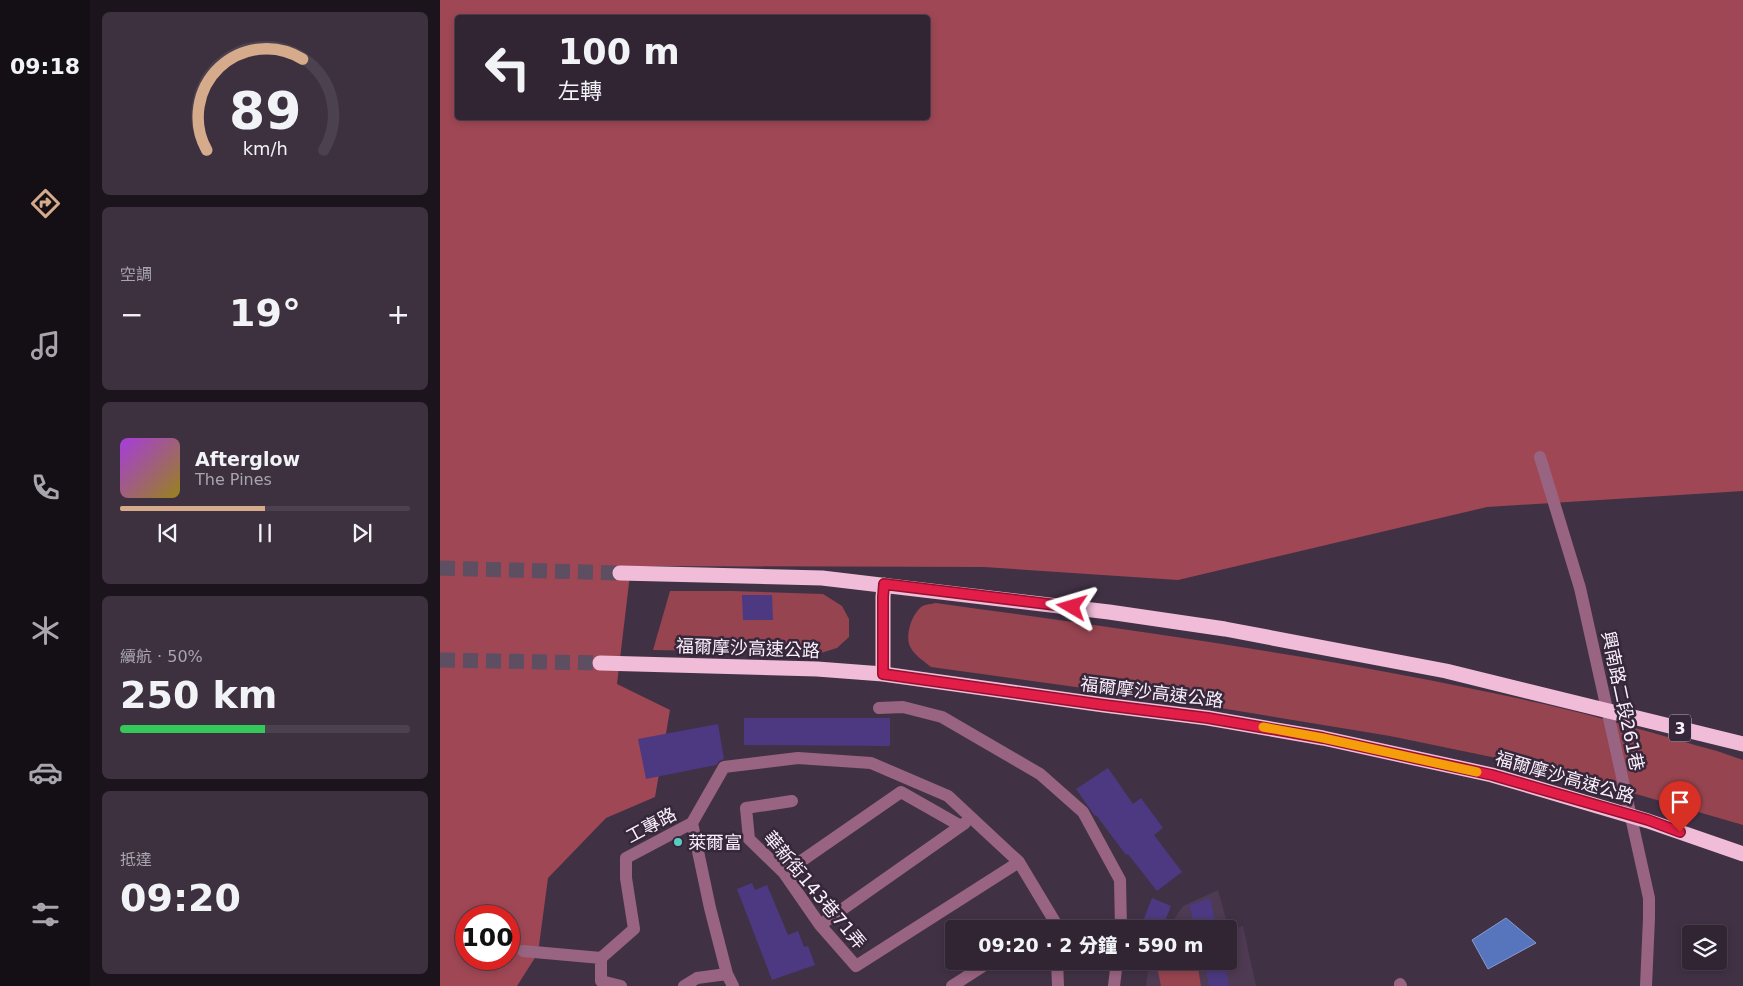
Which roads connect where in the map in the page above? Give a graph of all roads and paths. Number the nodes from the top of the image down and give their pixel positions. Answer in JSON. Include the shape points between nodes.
{"nodes":[{"id":1,"x":1540,"y":457,"type":"dead end"},
{"id":2,"x":620,"y":573,"type":"tunnel mouth"},
{"id":3,"x":884,"y":584,"type":"junction"},
{"id":4,"x":600,"y":663,"type":"tunnel mouth"},
{"id":5,"x":883,"y":674,"type":"junction"},
{"id":6,"x":879,"y":708,"type":"dead end"},
{"id":7,"x":1743,"y":744,"type":"edge"},
{"id":8,"x":792,"y":800,"type":"dead end"},
{"id":9,"x":973,"y":819,"type":"junction"},
{"id":10,"x":692,"y":823,"type":"junction"},
{"id":11,"x":959,"y":825,"type":"junction"},
{"id":12,"x":1743,"y":854,"type":"edge"},
{"id":13,"x":1019,"y":862,"type":"junction"},
{"id":14,"x":784,"y":873,"type":"junction"},
{"id":15,"x":1048,"y":920,"type":"edge"},
{"id":16,"x":1122,"y":920,"type":"edge"},
{"id":17,"x":820,"y":925,"type":"junction"},
{"id":18,"x":523,"y":951,"type":"dead end"},
{"id":19,"x":602,"y":958,"type":"junction"},
{"id":20,"x":978,"y":970,"type":"edge"},
{"id":21,"x":1057,"y":970,"type":"edge"},
{"id":22,"x":1116,"y":970,"type":"edge"},
{"id":23,"x":727,"y":974,"type":"junction"},
{"id":24,"x":598,"y":984,"type":"edge"},
{"id":25,"x":621,"y":986,"type":"edge"},
{"id":26,"x":684,"y":986,"type":"edge"},
{"id":27,"x":733,"y":986,"type":"edge"},
{"id":28,"x":952,"y":986,"type":"edge"},
{"id":29,"x":1058,"y":986,"type":"edge"},
{"id":30,"x":1114,"y":986,"type":"edge"},
{"id":31,"x":1646,"y":986,"type":"edge"}],
"edges":[{"from":1,"to":31,"type":"street","name":"興南路二段261巷","via":[[1580,588],[1649,898]]},
{"from":2,"to":3,"type":"highway","number":"3","via":[[822,578]]},
{"from":3,"to":5,"type":"highway"},
{"from":3,"to":7,"type":"highway","number":"3","via":[[1225,629],[1446,671]]},
{"from":4,"to":5,"type":"highway","name":"福爾摩沙高速公路"},
{"from":5,"to":12,"type":"highway","name":"福爾摩沙高速公路","via":[[1208,718],[1323,738],[1492,775],[1641,818]]},
{"from":6,"to":16,"type":"street","via":[[902,707],[942,717],[1040,774],[1083,812],[1120,880]]},
{"from":8,"to":14,"type":"street","name":"華新街143巷71弄","via":[[746,808],[749,839]]},
{"from":9,"to":10,"type":"street","via":[[948,796],[871,763],[798,758],[724,767]]},
{"from":9,"to":11,"type":"street"},
{"from":9,"to":13,"type":"street"},
{"from":10,"to":19,"type":"street","name":"工專路","via":[[626,858],[634,929]]},
{"from":10,"to":23,"type":"street","name":"工專路"},
{"from":11,"to":14,"type":"street","via":[[901,792]]},
{"from":11,"to":17,"type":"street"},
{"from":13,"to":15,"type":"street"},
{"from":13,"to":17,"type":"street","name":"華新街143巷71弄","via":[[856,966]]},
{"from":14,"to":17,"type":"street","name":"華新街143巷71弄"},
{"from":18,"to":19,"type":"street"},
{"from":19,"to":24,"type":"street"},
{"from":20,"to":28,"type":"street"},
{"from":21,"to":29,"type":"street"},
{"from":22,"to":30,"type":"street"},
{"from":23,"to":26,"type":"street","via":[[697,978]]},
{"from":23,"to":27,"type":"street","name":"工專路"},
{"from":24,"to":25,"type":"street"}]}
